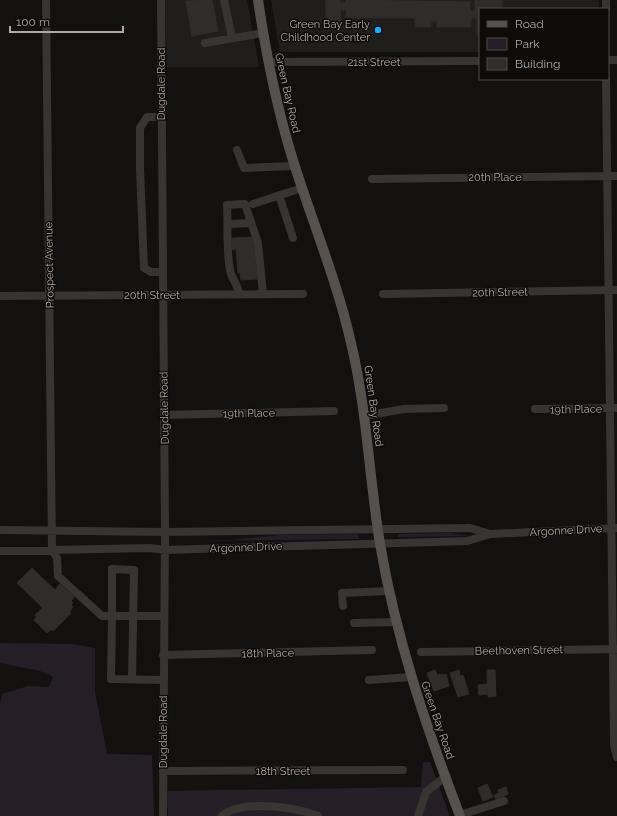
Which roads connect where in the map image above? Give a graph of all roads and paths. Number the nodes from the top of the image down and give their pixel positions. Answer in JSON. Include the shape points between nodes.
{"nodes":[{"id":1,"x":46,"y":0,"type":"edge"},
{"id":2,"x":161,"y":0,"type":"edge"},
{"id":3,"x":224,"y":0,"type":"edge"},
{"id":4,"x":258,"y":0,"type":"edge"},
{"id":5,"x":263,"y":33,"type":"junction"},
{"id":6,"x":232,"y":38,"type":"junction"},
{"id":7,"x":205,"y":43,"type":"dead end"},
{"id":8,"x":479,"y":61,"type":"edge"},
{"id":9,"x":268,"y":62,"type":"junction"},
{"id":10,"x":606,"y":80,"type":"edge"},
{"id":11,"x":161,"y":117,"type":"junction"},
{"id":12,"x":237,"y":150,"type":"dead end"},
{"id":13,"x":295,"y":166,"type":"junction"},
{"id":14,"x":617,"y":176,"type":"edge"},
{"id":15,"x":608,"y":177,"type":"junction"},
{"id":16,"x":372,"y":178,"type":"dead end"},
{"id":17,"x":302,"y":188,"type":"junction"},
{"id":18,"x":279,"y":195,"type":"junction"},
{"id":19,"x":252,"y":204,"type":"dead end"},
{"id":20,"x":251,"y":223,"type":"junction"},
{"id":21,"x":228,"y":224,"type":"junction"},
{"id":22,"x":293,"y":238,"type":"dead end"},
{"id":23,"x":163,"y":272,"type":"junction"},
{"id":24,"x":613,"y":290,"type":"edge"},
{"id":25,"x":238,"y":294,"type":"junction"},
{"id":26,"x":263,"y":294,"type":"junction"},
{"id":27,"x":303,"y":294,"type":"dead end"},
{"id":28,"x":383,"y":294,"type":"dead end"},
{"id":29,"x":163,"y":295,"type":"junction"},
{"id":30,"x":0,"y":296,"type":"edge"},
{"id":31,"x":49,"y":296,"type":"junction"},
{"id":32,"x":444,"y":408,"type":"dead end"},
{"id":33,"x":614,"y":408,"type":"edge"},
{"id":34,"x":535,"y":409,"type":"dead end"},
{"id":35,"x":334,"y":411,"type":"dead end"},
{"id":36,"x":164,"y":415,"type":"junction"},
{"id":37,"x":364,"y":416,"type":"junction"},
{"id":38,"x":614,"y":528,"type":"edge"},
{"id":39,"x":378,"y":529,"type":"junction"},
{"id":40,"x":0,"y":530,"type":"edge"},
{"id":41,"x":52,"y":530,"type":"junction"},
{"id":42,"x":165,"y":532,"type":"junction"},
{"id":43,"x":491,"y":534,"type":"junction"},
{"id":44,"x":380,"y":544,"type":"junction"},
{"id":45,"x":52,"y":550,"type":"junction"},
{"id":46,"x":165,"y":550,"type":"junction"},
{"id":47,"x":0,"y":551,"type":"edge"},
{"id":48,"x":389,"y":591,"type":"junction"},
{"id":49,"x":343,"y":606,"type":"dead end"},
{"id":50,"x":112,"y":616,"type":"junction"},
{"id":51,"x":133,"y":616,"type":"junction"},
{"id":52,"x":164,"y":616,"type":"junction"},
{"id":53,"x":396,"y":622,"type":"junction"},
{"id":54,"x":354,"y":623,"type":"dead end"},
{"id":55,"x":615,"y":649,"type":"edge"},
{"id":56,"x":372,"y":650,"type":"dead end"},
{"id":57,"x":421,"y":652,"type":"dead end"},
{"id":58,"x":164,"y":655,"type":"junction"},
{"id":59,"x":411,"y":678,"type":"junction"},
{"id":60,"x":132,"y":679,"type":"junction"},
{"id":61,"x":163,"y":680,"type":"junction"},
{"id":62,"x":370,"y":680,"type":"dead end"},
{"id":63,"x":617,"y":757,"type":"edge"},
{"id":64,"x":403,"y":770,"type":"dead end"},
{"id":65,"x":163,"y":772,"type":"junction"},
{"id":66,"x":445,"y":777,"type":"junction"},
{"id":67,"x":504,"y":801,"type":"dead end"},
{"id":68,"x":268,"y":807,"type":"junction"},
{"id":69,"x":460,"y":815,"type":"edge"},
{"id":70,"x":163,"y":816,"type":"edge"},
{"id":71,"x":222,"y":816,"type":"edge"},
{"id":72,"x":275,"y":816,"type":"edge"},
{"id":73,"x":318,"y":816,"type":"edge"},
{"id":74,"x":418,"y":816,"type":"edge"}],
"edges":[{"from":1,"to":31,"type":"street","name":"Prospect Avenue"},
{"from":2,"to":11,"type":"street","name":"Dugdale Road"},
{"from":3,"to":6,"type":"street"},
{"from":4,"to":5,"type":"main road","name":"Green Bay Road"},
{"from":5,"to":6,"type":"street"},
{"from":5,"to":9,"type":"main road","name":"Green Bay Road"},
{"from":6,"to":7,"type":"street"},
{"from":8,"to":9,"type":"street","name":"21st Street"},
{"from":9,"to":13,"type":"main road","name":"Green Bay Road"},
{"from":10,"to":15,"type":"street"},
{"from":11,"to":23,"type":"street","name":"Dugdale Road"},
{"from":11,"to":23,"type":"street","via":[[147,117],[140,128],[140,169],[144,268],[151,272]]},
{"from":12,"to":13,"type":"street","via":[[244,168]]},
{"from":13,"to":17,"type":"main road","name":"Green Bay Road"},
{"from":14,"to":15,"type":"street","name":"20th Place"},
{"from":15,"to":16,"type":"street","name":"20th Place"},
{"from":15,"to":24,"type":"street"},
{"from":17,"to":18,"type":"street"},
{"from":17,"to":37,"type":"main road","name":"Green Bay Road","via":[[352,344]]},
{"from":18,"to":19,"type":"street"},
{"from":18,"to":22,"type":"street"},
{"from":20,"to":21,"type":"street"},
{"from":20,"to":21,"type":"street","via":[[244,204],[227,206]]},
{"from":20,"to":26,"type":"street","via":[[258,243]]},
{"from":21,"to":25,"type":"street","via":[[232,275],[237,283]]},
{"from":23,"to":29,"type":"street","name":"Dugdale Road"},
{"from":24,"to":28,"type":"street","name":"20th Street"},
{"from":24,"to":33,"type":"street"},
{"from":25,"to":26,"type":"street","name":"20th Street"},
{"from":25,"to":29,"type":"street","name":"20th Street"},
{"from":26,"to":27,"type":"street","name":"20th Street"},
{"from":29,"to":31,"type":"street","name":"20th Street"},
{"from":29,"to":36,"type":"street","name":"Dugdale Road"},
{"from":30,"to":31,"type":"street","name":"20th Street"},
{"from":31,"to":41,"type":"street","name":"Prospect Avenue"},
{"from":32,"to":37,"type":"street","via":[[404,409]]},
{"from":33,"to":34,"type":"street","name":"19th Place"},
{"from":33,"to":38,"type":"street"},
{"from":35,"to":36,"type":"street","name":"19th Place"},
{"from":36,"to":42,"type":"street","name":"Dugdale Road"},
{"from":37,"to":39,"type":"main road","name":"Green Bay Road"},
{"from":38,"to":43,"type":"street","name":"Argonne Drive"},
{"from":38,"to":55,"type":"street"},
{"from":39,"to":42,"type":"street","name":"Argonne Drive"},
{"from":39,"to":43,"type":"street","name":"Argonne Drive","via":[[470,528]]},
{"from":39,"to":44,"type":"main road","name":"Green Bay Road"},
{"from":40,"to":41,"type":"street","name":"Argonne Drive"},
{"from":41,"to":42,"type":"street","name":"Argonne Drive"},
{"from":41,"to":45,"type":"street","name":"Prospect Avenue"},
{"from":42,"to":46,"type":"street","name":"Dugdale Road"},
{"from":43,"to":44,"type":"street","name":"Argonne Drive","via":[[467,541]]},
{"from":44,"to":46,"type":"street","name":"Argonne Drive"},
{"from":44,"to":48,"type":"main road","name":"Green Bay Road"},
{"from":45,"to":46,"type":"street","name":"Argonne Drive"},
{"from":45,"to":47,"type":"street","name":"Argonne Drive"},
{"from":45,"to":50,"type":"street","name":"Prospect Avenue","via":[[57,558],[58,576],[102,616]]},
{"from":46,"to":52,"type":"street","name":"Dugdale Road"},
{"from":48,"to":49,"type":"street","via":[[342,593]]},
{"from":48,"to":53,"type":"main road","name":"Green Bay Road"},
{"from":50,"to":51,"type":"street"},
{"from":50,"to":51,"type":"street","via":[[112,569],[134,570]]},
{"from":50,"to":60,"type":"street","via":[[111,679]]},
{"from":51,"to":52,"type":"street"},
{"from":51,"to":60,"type":"street"},
{"from":52,"to":58,"type":"street","name":"Dugdale Road"},
{"from":53,"to":54,"type":"street"},
{"from":53,"to":59,"type":"main road","name":"Green Bay Road"},
{"from":55,"to":57,"type":"street","name":"Beethoven Street"},
{"from":55,"to":63,"type":"street","via":[[614,734]]},
{"from":56,"to":58,"type":"street","name":"18th Place"},
{"from":58,"to":61,"type":"street","name":"Dugdale Road"},
{"from":59,"to":62,"type":"street"},
{"from":59,"to":66,"type":"main road","name":"Green Bay Road"},
{"from":60,"to":61,"type":"street"},
{"from":61,"to":65,"type":"street","name":"Dugdale Road"},
{"from":64,"to":65,"type":"street","name":"18th Street"},
{"from":65,"to":70,"type":"street","name":"Dugdale Road"},
{"from":66,"to":69,"type":"main road","name":"Green Bay Road"},
{"from":66,"to":74,"type":"street","via":[[426,792]]},
{"from":67,"to":69,"type":"street"},
{"from":68,"to":71,"type":"street","via":[[243,806],[234,808]]},
{"from":68,"to":72,"type":"street"},
{"from":68,"to":73,"type":"street"}]}
